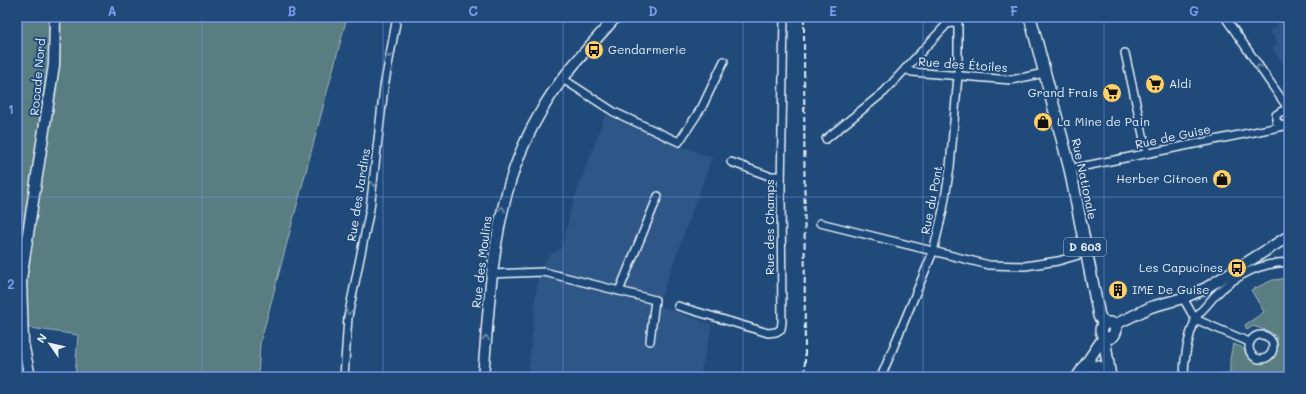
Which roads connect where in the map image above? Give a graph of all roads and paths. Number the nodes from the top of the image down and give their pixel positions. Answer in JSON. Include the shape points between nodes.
{"nodes":[{"id":1,"x":55,"y":17,"type":"edge"},
{"id":2,"x":397,"y":17,"type":"edge"},
{"id":3,"x":616,"y":17,"type":"edge"},
{"id":4,"x":784,"y":17,"type":"edge"},
{"id":5,"x":1030,"y":17,"type":"edge"},
{"id":6,"x":1225,"y":17,"type":"edge"},
{"id":7,"x":958,"y":20,"type":"edge"},
{"id":8,"x":1125,"y":54,"type":"dead end"},
{"id":9,"x":724,"y":61,"type":"dead end"},
{"id":10,"x":905,"y":69,"type":"junction"},
{"id":11,"x":1044,"y":73,"type":"junction"},
{"id":12,"x":958,"y":76,"type":"junction"},
{"id":13,"x":563,"y":79,"type":"junction"},
{"id":14,"x":1285,"y":112,"type":"edge"},
{"id":15,"x":1287,"y":124,"type":"edge"},
{"id":16,"x":826,"y":139,"type":"dead end"},
{"id":17,"x":1147,"y":153,"type":"junction"},
{"id":18,"x":731,"y":162,"type":"dead end"},
{"id":19,"x":1070,"y":170,"type":"junction"},
{"id":20,"x":781,"y":176,"type":"junction"},
{"id":21,"x":658,"y":196,"type":"dead end"},
{"id":22,"x":820,"y":223,"type":"dead end"},
{"id":23,"x":1289,"y":236,"type":"edge"},
{"id":24,"x":933,"y":252,"type":"junction"},
{"id":25,"x":1086,"y":253,"type":"junction"},
{"id":26,"x":1289,"y":262,"type":"edge"},
{"id":27,"x":492,"y":274,"type":"junction"},
{"id":28,"x":619,"y":291,"type":"junction"},
{"id":29,"x":1183,"y":298,"type":"junction"},
{"id":30,"x":678,"y":306,"type":"dead end"},
{"id":31,"x":1195,"y":319,"type":"junction"},
{"id":32,"x":1109,"y":330,"type":"junction"},
{"id":33,"x":650,"y":341,"type":"dead end"},
{"id":34,"x":1249,"y":342,"type":"dead end"},
{"id":35,"x":1084,"y":366,"type":"junction"},
{"id":36,"x":30,"y":374,"type":"edge"},
{"id":37,"x":1110,"y":375,"type":"edge"},
{"id":38,"x":17,"y":376,"type":"edge"},
{"id":39,"x":344,"y":377,"type":"edge"},
{"id":40,"x":483,"y":377,"type":"edge"},
{"id":41,"x":881,"y":377,"type":"edge"},
{"id":42,"x":1077,"y":377,"type":"edge"},
{"id":43,"x":1184,"y":377,"type":"edge"}],
"edges":[{"from":1,"to":36,"type":"main road","name":"Rocade Nord","via":[[54,65],[21,279],[22,335]]},
{"from":2,"to":39,"type":"street","name":"Rue des Jardins","one_way":true,"via":[[384,87],[370,209],[348,317]]},
{"from":3,"to":13,"type":"main road","name":"Rue des Moulins"},
{"from":4,"to":20,"type":"street","name":"Rue des Champs"},
{"from":5,"to":11,"type":"main road","name":"Rue Nationale","number":"D 603"},
{"from":14,"to":6,"type":"street","one_way":true,"via":[[1285,104]]},
{"from":7,"to":10,"type":"street","via":[[948,24]]},
{"from":7,"to":12,"type":"street","name":"Rue du Pont"},
{"from":8,"to":17,"type":"street"},
{"from":9,"to":13,"type":"street","via":[[702,107],[679,142],[614,112]]},
{"from":10,"to":12,"type":"street","name":"Rue des Étoiles","via":[[912,72]]},
{"from":10,"to":16,"type":"street","via":[[884,92]]},
{"from":11,"to":12,"type":"street","name":"Rue des Étoiles","via":[[1011,80]]},
{"from":11,"to":19,"type":"main road","name":"Rue Nationale","number":"D 603"},
{"from":12,"to":24,"type":"street","name":"Rue du Pont","via":[[950,167]]},
{"from":27,"to":13,"type":"main road","name":"Rue des Moulins","one_way":true,"via":[[499,220],[514,170],[538,115]]},
{"from":14,"to":15,"type":"street","via":[[1276,118],[1276,121]]},
{"from":15,"to":17,"type":"street","name":"Rue de Guise"},
{"from":17,"to":19,"type":"street","name":"Rue de Guise"},
{"from":18,"to":20,"type":"street","name":"Rue des Champs","via":[[769,176]]},
{"from":19,"to":25,"type":"main road","name":"Rue Nationale","number":"D 603"},
{"from":20,"to":30,"type":"street","name":"Rue des Champs","via":[[780,329],[768,332]]},
{"from":21,"to":28,"type":"street"},
{"from":22,"to":24,"type":"street"},
{"from":23,"to":29,"type":"main road","via":[[1206,288]]},
{"from":24,"to":25,"type":"street","via":[[989,265],[1025,266]]},
{"from":24,"to":41,"type":"street","name":"Rue du Pont"},
{"from":25,"to":32,"type":"main road","name":"Rue Nationale","number":"D 603","via":[[1099,316]]},
{"from":26,"to":31,"type":"street","via":[[1272,262],[1246,272],[1211,298]]},
{"from":27,"to":28,"type":"street","via":[[544,272]]},
{"from":40,"to":27,"type":"main road","name":"Rue des Moulins","one_way":true},
{"from":28,"to":33,"type":"street","via":[[655,300]]},
{"from":29,"to":31,"type":"street"},
{"from":29,"to":32,"type":"main road","via":[[1151,307]]},
{"from":31,"to":34,"type":"street"},
{"from":31,"to":43,"type":"street","via":[[1184,360]]},
{"from":32,"to":35,"type":"main road"},
{"from":32,"to":37,"type":"main road","name":"Rue Nationale","number":"D 603","via":[[1107,358]]},
{"from":35,"to":37,"type":"main road","via":[[1098,366]]},
{"from":35,"to":42,"type":"main road"},
{"from":36,"to":38,"type":"street"}]}
